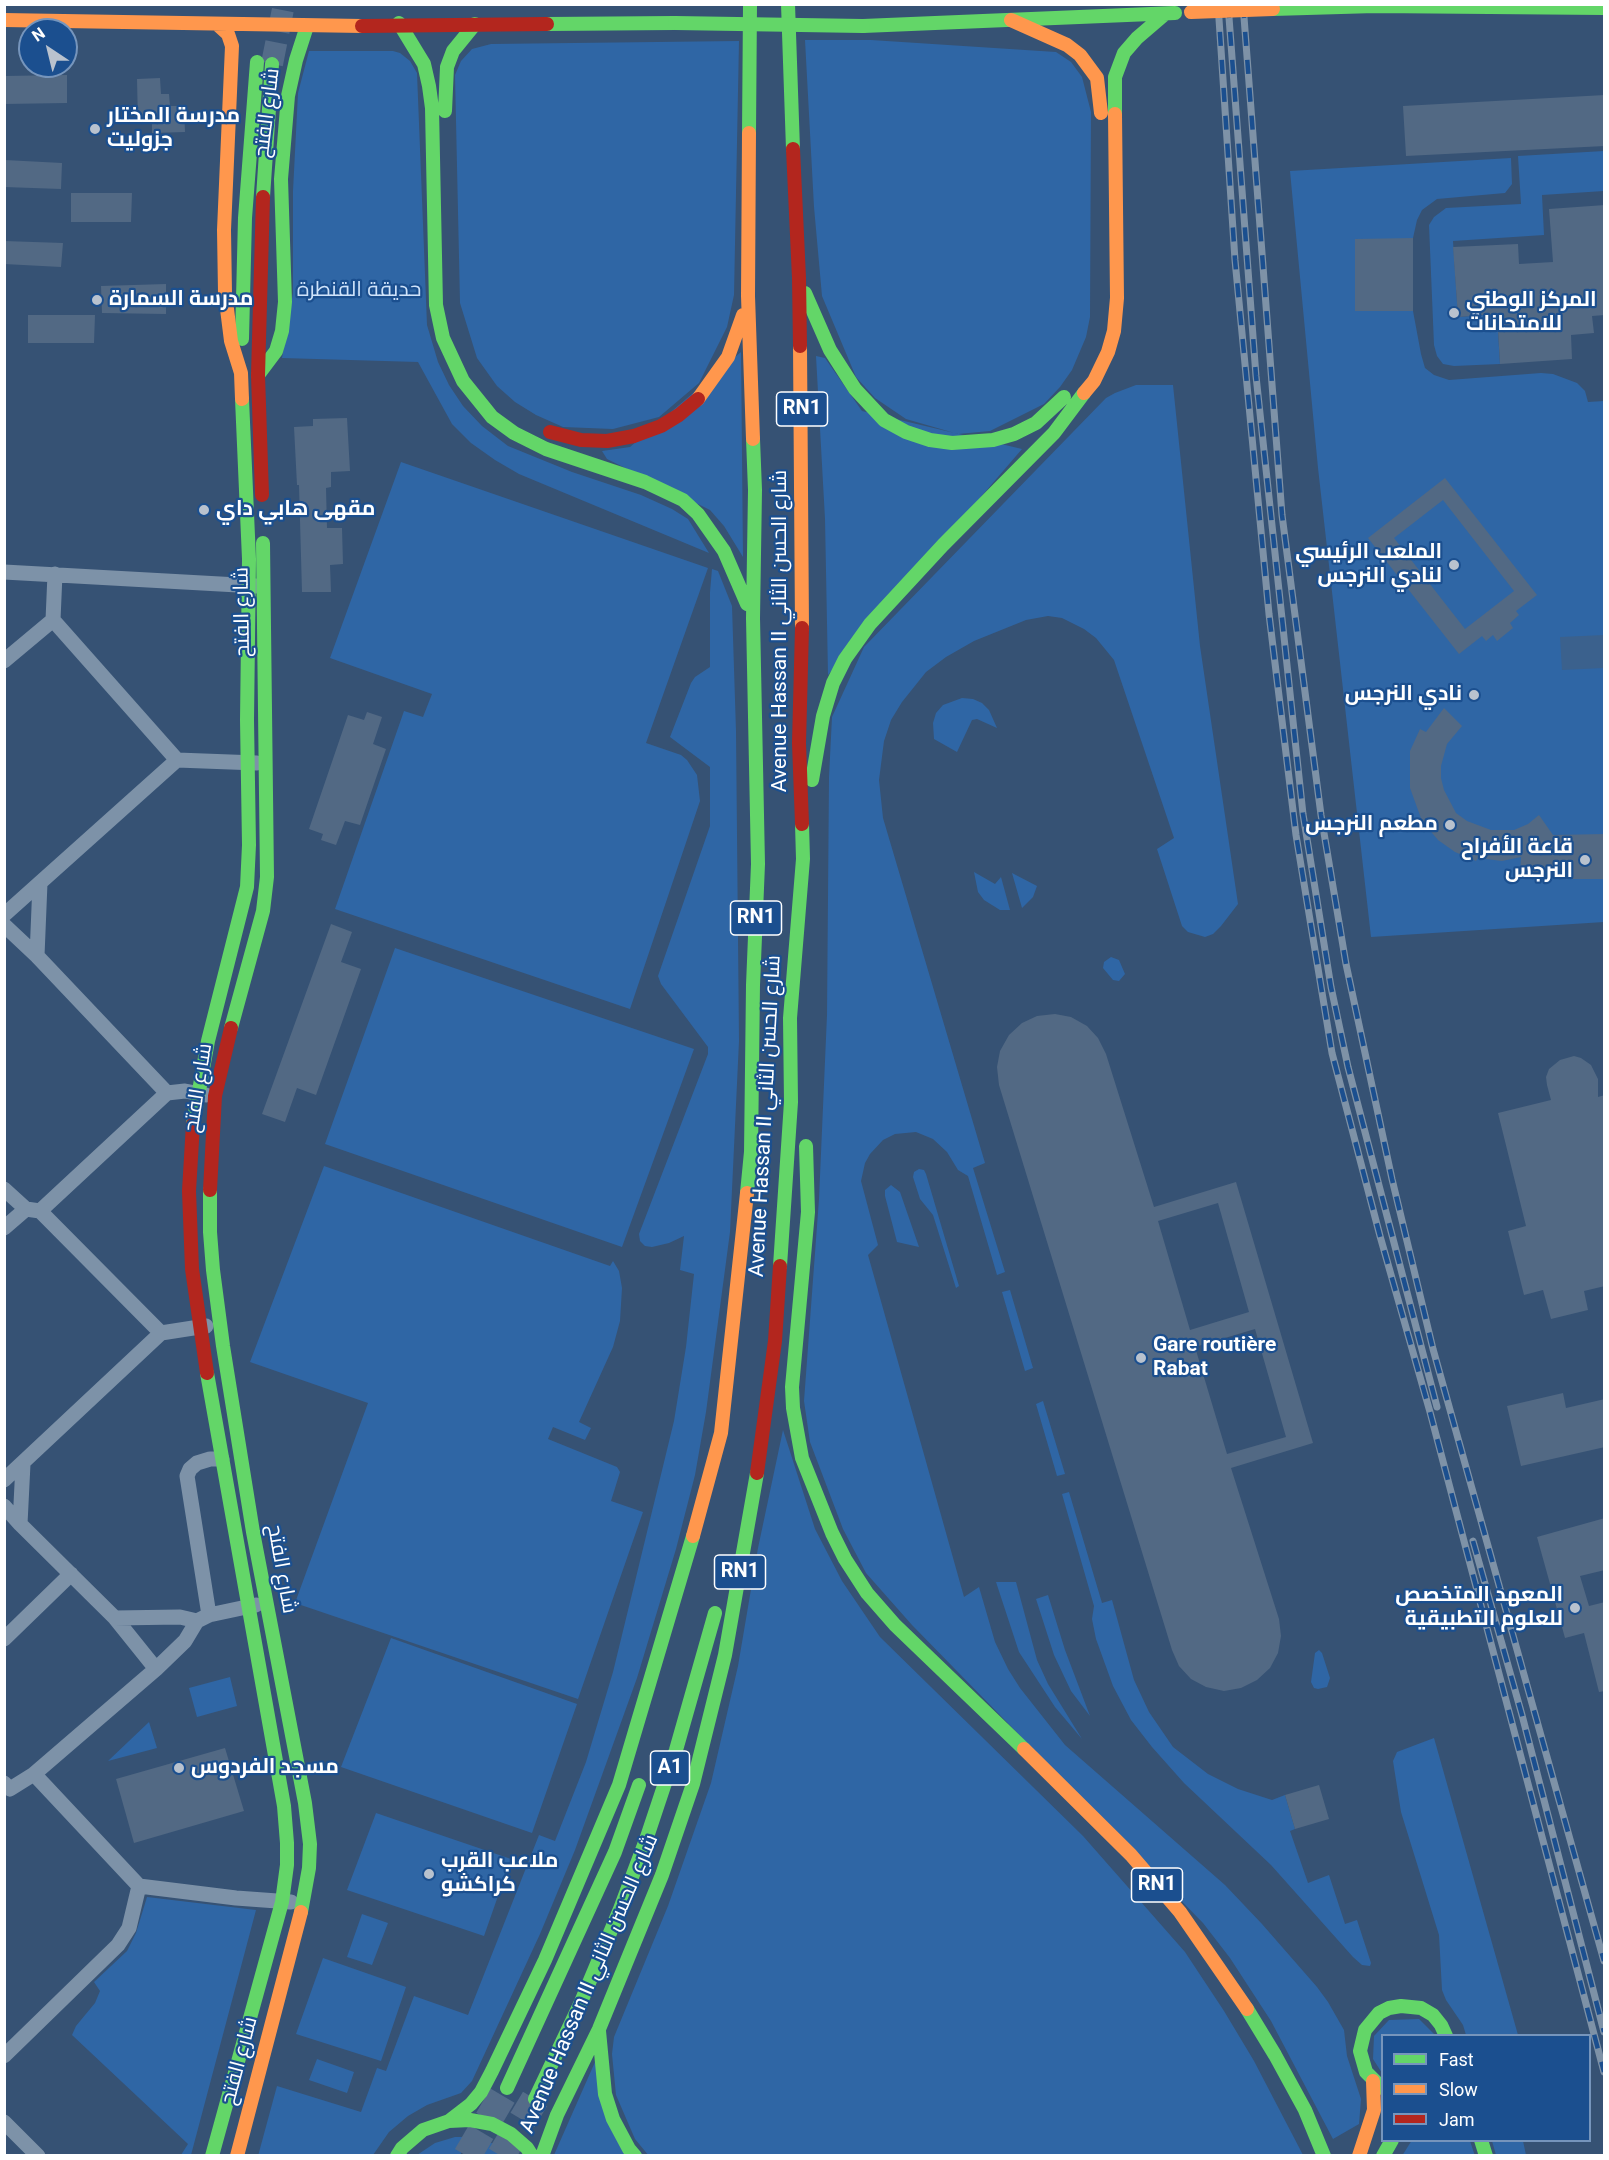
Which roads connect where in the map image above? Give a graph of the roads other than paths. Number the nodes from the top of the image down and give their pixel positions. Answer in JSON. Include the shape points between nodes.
{"nodes":[{"id":1,"x":750,"y":4,"type":"edge"},
{"id":2,"x":788,"y":4,"type":"edge"},
{"id":3,"x":1605,"y":8,"type":"edge"},
{"id":4,"x":1166,"y":14,"type":"junction"},
{"id":5,"x":4,"y":20,"type":"edge"},
{"id":6,"x":1011,"y":20,"type":"junction"},
{"id":7,"x":399,"y":23,"type":"junction"},
{"id":8,"x":217,"y":24,"type":"junction"},
{"id":9,"x":475,"y":24,"type":"junction"},
{"id":10,"x":307,"y":26,"type":"junction"},
{"id":11,"x":257,"y":62,"type":"tunnel mouth"},
{"id":12,"x":272,"y":64,"type":"tunnel mouth"},
{"id":13,"x":1101,"y":123,"type":"dead end"},
{"id":14,"x":800,"y":278,"type":"junction"},
{"id":15,"x":449,"y":279,"type":"dead end"},
{"id":16,"x":748,"y":296,"type":"junction"},
{"id":17,"x":241,"y":373,"type":"junction"},
{"id":18,"x":258,"y":375,"type":"junction"},
{"id":19,"x":479,"y":378,"type":"dead end"},
{"id":20,"x":1077,"y":380,"type":"dead end"},
{"id":21,"x":499,"y":404,"type":"dead end"},
{"id":22,"x":538,"y":428,"type":"dead end"},
{"id":23,"x":262,"y":504,"type":"dead end"},
{"id":24,"x":263,"y":527,"type":"dead end"},
{"id":25,"x":4,"y":572,"type":"edge"},
{"id":26,"x":55,"y":574,"type":"junction"},
{"id":27,"x":248,"y":585,"type":"junction"},
{"id":28,"x":265,"y":587,"type":"junction"},
{"id":29,"x":753,"y":618,"type":"junction"},
{"id":30,"x":52,"y":620,"type":"junction"},
{"id":31,"x":4,"y":661,"type":"edge"},
{"id":32,"x":177,"y":760,"type":"junction"},
{"id":33,"x":266,"y":763,"type":"junction"},
{"id":34,"x":248,"y":764,"type":"junction"},
{"id":35,"x":803,"y":814,"type":"junction"},
{"id":36,"x":40,"y":883,"type":"junction"},
{"id":37,"x":4,"y":915,"type":"edge"},
{"id":38,"x":4,"y":925,"type":"edge"},
{"id":39,"x":38,"y":956,"type":"junction"},
{"id":40,"x":230,"y":956,"type":"junction"},
{"id":41,"x":795,"y":956,"type":"junction"},
{"id":42,"x":248,"y":962,"type":"junction"},
{"id":43,"x":805,"y":1088,"type":"dead end"},
{"id":44,"x":167,"y":1093,"type":"junction"},
{"id":45,"x":198,"y":1094,"type":"junction"},
{"id":46,"x":215,"y":1096,"type":"junction"},
{"id":47,"x":806,"y":1136,"type":"dead end"},
{"id":48,"x":4,"y":1189,"type":"edge"},
{"id":49,"x":33,"y":1210,"type":"junction"},
{"id":50,"x":4,"y":1228,"type":"edge"},
{"id":51,"x":221,"y":1324,"type":"junction"},
{"id":52,"x":199,"y":1327,"type":"junction"},
{"id":53,"x":161,"y":1333,"type":"junction"},
{"id":54,"x":765,"y":1422,"type":"junction"},
{"id":55,"x":721,"y":1433,"type":"junction"},
{"id":56,"x":222,"y":1459,"type":"junction"},
{"id":57,"x":23,"y":1464,"type":"junction"},
{"id":58,"x":4,"y":1480,"type":"edge"},
{"id":59,"x":4,"y":1506,"type":"edge"},
{"id":60,"x":20,"y":1524,"type":"junction"},
{"id":61,"x":706,"y":1538,"type":"dead end"},
{"id":62,"x":71,"y":1574,"type":"junction"},
{"id":63,"x":724,"y":1577,"type":"dead end"},
{"id":64,"x":719,"y":1599,"type":"dead end"},
{"id":65,"x":265,"y":1603,"type":"junction"},
{"id":66,"x":247,"y":1607,"type":"junction"},
{"id":67,"x":116,"y":1618,"type":"junction"},
{"id":68,"x":203,"y":1618,"type":"junction"},
{"id":69,"x":4,"y":1639,"type":"edge"},
{"id":70,"x":156,"y":1669,"type":"junction"},
{"id":71,"x":644,"y":1768,"type":"dead end"},
{"id":72,"x":34,"y":1774,"type":"junction"},
{"id":73,"x":6,"y":1788,"type":"edge"},
{"id":74,"x":139,"y":1886,"type":"junction"},
{"id":75,"x":282,"y":1902,"type":"junction"},
{"id":76,"x":303,"y":1904,"type":"junction"},
{"id":77,"x":599,"y":2029,"type":"junction"},
{"id":78,"x":1445,"y":2034,"type":"edge"},
{"id":79,"x":4,"y":2056,"type":"edge"},
{"id":80,"x":1378,"y":2084,"type":"edge"},
{"id":81,"x":507,"y":2088,"type":"tunnel mouth"},
{"id":82,"x":535,"y":2099,"type":"tunnel mouth"},
{"id":83,"x":449,"y":2121,"type":"junction"},
{"id":84,"x":4,"y":2122,"type":"edge"},
{"id":85,"x":1391,"y":2142,"type":"edge"},
{"id":86,"x":38,"y":2156,"type":"edge"},
{"id":87,"x":212,"y":2156,"type":"edge"},
{"id":88,"x":237,"y":2156,"type":"edge"},
{"id":89,"x":398,"y":2156,"type":"edge"},
{"id":90,"x":532,"y":2156,"type":"edge"},
{"id":91,"x":542,"y":2156,"type":"edge"},
{"id":92,"x":635,"y":2156,"type":"edge"},
{"id":93,"x":1324,"y":2156,"type":"edge"},
{"id":94,"x":1359,"y":2156,"type":"edge"},
{"id":95,"x":1383,"y":2156,"type":"edge"}],
"edges":[{"from":1,"to":16,"type":"main road","name":"Avenue Hassan II شارع الحسن الثاني","number":"RN1"},
{"from":2,"to":14,"type":"main road","name":"Avenue Hassan II شارع الحسن الثاني","number":"RN1"},
{"from":3,"to":4,"type":"main road","bridge":true,"via":[[1375,6]]},
{"from":4,"to":6,"type":"main road"},
{"from":4,"to":35,"type":"main road","via":[[1124,53],[1115,78],[1117,298],[1108,352],[1094,381],[1054,433],[943,545],[870,624],[845,659],[823,716]]},
{"from":5,"to":8,"type":"main road"},
{"from":6,"to":9,"type":"main road","bridge":true,"via":[[863,26]]},
{"from":6,"to":13,"type":"main road","via":[[1067,45],[1089,66],[1101,96]]},
{"from":7,"to":9,"type":"main road"},
{"from":7,"to":10,"type":"main road"},
{"from":7,"to":29,"type":"main road","via":[[424,64],[429,86],[436,305],[443,338],[463,381],[492,417],[514,433],[645,482],[683,501],[698,514],[724,551]]},
{"from":8,"to":10,"type":"main road"},
{"from":8,"to":17,"type":"main road","name":"شارع الفتح","via":[[228,34],[232,46],[225,293],[231,341]]},
{"from":9,"to":15,"type":"main road","via":[[453,51],[445,85]]},
{"from":10,"to":18,"type":"main road","name":"شارع الفتح","via":[[287,108],[281,179],[285,302],[282,331],[276,351]]},
{"from":11,"to":17,"type":"main road","via":[[245,218]]},
{"from":12,"to":18,"type":"main road"},
{"from":14,"to":20,"type":"main road","via":[[822,332],[849,379],[884,420],[906,432],[952,443],[1014,434],[1058,404]]},
{"from":14,"to":35,"type":"main road","name":"Avenue Hassan II شارع الحسن الثاني","number":"RN1","via":[[799,743]]},
{"from":16,"to":22,"type":"main road","via":[[728,357],[697,400],[679,415],[634,436],[607,441],[581,440]]},
{"from":16,"to":29,"type":"main road","name":"Avenue Hassan II شارع الحسن الثاني","number":"RN1","via":[[754,479]]},
{"from":17,"to":27,"type":"main road","name":"شارع الفتح"},
{"from":18,"to":23,"type":"main road"},
{"from":19,"to":21,"type":"main road"},
{"from":24,"to":28,"type":"main road","name":"شارع الفتح"},
{"from":25,"to":26,"type":"street"},
{"from":26,"to":27,"type":"street"},
{"from":26,"to":30,"type":"street"},
{"from":27,"to":28,"type":"street"},
{"from":27,"to":34,"type":"main road","name":"شارع الفتح"},
{"from":28,"to":33,"type":"main road","name":"شارع الفتح"},
{"from":29,"to":55,"type":"main road","name":"Avenue Hassan II شارع الحسن الثاني","number":"RN1","via":[[758,864],[751,1152]]},
{"from":30,"to":31,"type":"street"},
{"from":30,"to":32,"type":"street"},
{"from":32,"to":34,"type":"street"},
{"from":32,"to":36,"type":"street"},
{"from":33,"to":34,"type":"street"},
{"from":33,"to":42,"type":"main road","name":"شارع الفتح","via":[[267,877]]},
{"from":34,"to":40,"type":"main road","name":"شارع الفتح","via":[[247,887]]},
{"from":35,"to":41,"type":"main road","name":"Avenue Hassan II شارع الحسن الثاني","number":"RN1"},
{"from":36,"to":37,"type":"street"},
{"from":36,"to":39,"type":"street"},
{"from":38,"to":39,"type":"street"},
{"from":39,"to":44,"type":"street"},
{"from":40,"to":42,"type":"main road"},
{"from":40,"to":45,"type":"main road","name":"شارع الفتح"},
{"from":41,"to":43,"type":"main road","number":"RN1","via":[[803,1013]]},
{"from":41,"to":54,"type":"main road","name":"Avenue Hassan II شارع الحسن الثاني","number":"RN1","via":[[787,1189]]},
{"from":42,"to":46,"type":"main road","name":"شارع الفتح"},
{"from":44,"to":45,"type":"street"},
{"from":44,"to":49,"type":"street"},
{"from":45,"to":46,"type":"street"},
{"from":45,"to":52,"type":"main road","name":"شارع الفتح","via":[[189,1191]]},
{"from":46,"to":51,"type":"main road","name":"شارع الفتح","via":[[209,1195]]},
{"from":47,"to":93,"type":"main road","number":"RN1","via":[[808,1212],[793,1408],[802,1458],[845,1559],[895,1625],[1069,1791],[1180,1912],[1275,2055]]},
{"from":48,"to":49,"type":"street"},
{"from":49,"to":50,"type":"street"},
{"from":49,"to":53,"type":"street"},
{"from":51,"to":52,"type":"street"},
{"from":51,"to":65,"type":"main road","name":"شارع الفتح"},
{"from":52,"to":53,"type":"street"},
{"from":52,"to":56,"type":"main road","name":"شارع الفتح"},
{"from":53,"to":57,"type":"street"},
{"from":54,"to":63,"type":"main road"},
{"from":54,"to":77,"type":"main road","name":"Avenue Hassan II شارع الحسن الثاني","number":"RN1","via":[[725,1655],[693,1784],[662,1875]]},
{"from":55,"to":61,"type":"main road"},
{"from":55,"to":83,"type":"main road","name":"Avenue Hassan II شارع الحسن الثاني","number":"RN1","via":[[619,1785],[545,1960],[492,2072],[471,2104]]},
{"from":56,"to":66,"type":"main road","name":"شارع الفتح"},
{"from":56,"to":68,"type":"street","via":[[197,1463],[187,1476]]},
{"from":57,"to":58,"type":"street"},
{"from":57,"to":60,"type":"street"},
{"from":59,"to":60,"type":"street"},
{"from":60,"to":62,"type":"street"},
{"from":62,"to":67,"type":"street"},
{"from":62,"to":69,"type":"street"},
{"from":64,"to":82,"type":"main road","number":"A1","via":[[647,1837],[581,2002]]},
{"from":65,"to":66,"type":"street"},
{"from":65,"to":76,"type":"main road","name":"شارع الفتح","via":[[305,1803],[310,1844]]},
{"from":66,"to":68,"type":"street"},
{"from":66,"to":75,"type":"main road","name":"شارع الفتح","via":[[284,1806],[287,1865]]},
{"from":67,"to":68,"type":"street"},
{"from":67,"to":70,"type":"street"},
{"from":68,"to":70,"type":"street"},
{"from":70,"to":72,"type":"street"},
{"from":71,"to":81,"type":"main road","number":"A1","via":[[592,1906]]},
{"from":72,"to":73,"type":"street"},
{"from":72,"to":74,"type":"street"},
{"from":74,"to":75,"type":"street"},
{"from":74,"to":79,"type":"street","via":[[129,1928],[118,1946]]},
{"from":75,"to":76,"type":"street"},
{"from":75,"to":87,"type":"main road","name":"شارع الفتح"},
{"from":76,"to":88,"type":"main road","name":"شارع الفتح"},
{"from":77,"to":91,"type":"main road","name":"Avenue Hassan II شارع الحسن الثاني","number":"RN1","via":[[557,2115]]},
{"from":77,"to":92,"type":"main road","via":[[605,2094],[613,2118]]},
{"from":78,"to":80,"type":"main road","via":[[1432,2015],[1421,2008],[1401,2006],[1379,2013],[1365,2030],[1360,2051],[1362,2062]]},
{"from":80,"to":94,"type":"main road"},
{"from":83,"to":89,"type":"main road","via":[[423,2130]]},
{"from":83,"to":90,"type":"main road","via":[[492,2124],[511,2134]]},
{"from":84,"to":86,"type":"street"},
{"from":85,"to":95,"type":"main road"}]}
